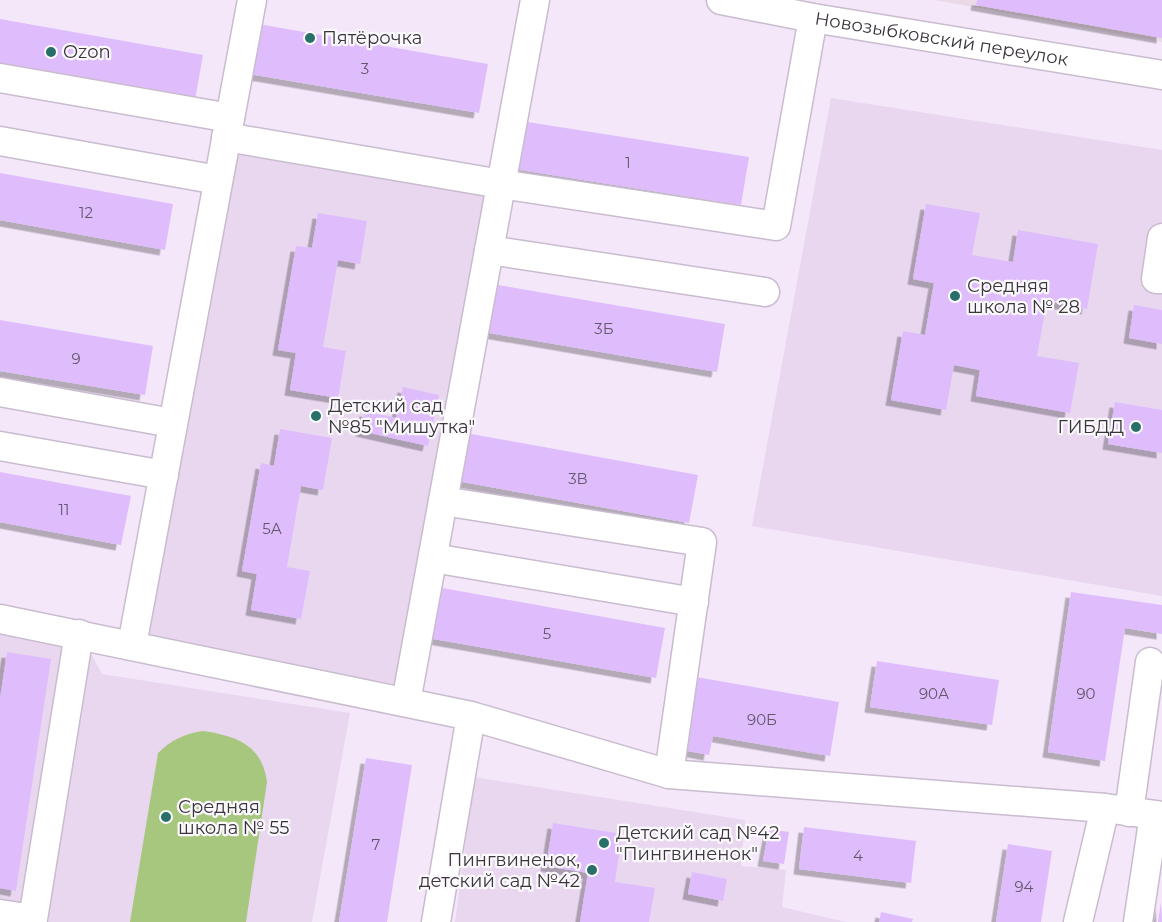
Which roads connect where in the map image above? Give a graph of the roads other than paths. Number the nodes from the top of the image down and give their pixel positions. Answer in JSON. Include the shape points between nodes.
{"nodes":[{"id":1,"x":252,"y":0,"type":"edge"},
{"id":2,"x":535,"y":0,"type":"edge"},
{"id":3,"x":721,"y":0,"type":"edge"},
{"id":4,"x":763,"y":4,"type":"edge"},
{"id":5,"x":813,"y":18,"type":"junction"},
{"id":6,"x":1162,"y":75,"type":"edge"},
{"id":7,"x":0,"y":78,"type":"edge"},
{"id":8,"x":228,"y":127,"type":"junction"},
{"id":9,"x":0,"y":141,"type":"edge"},
{"id":10,"x":219,"y":180,"type":"junction"},
{"id":11,"x":501,"y":184,"type":"junction"},
{"id":12,"x":1162,"y":238,"type":"edge"},
{"id":13,"x":489,"y":250,"type":"junction"},
{"id":14,"x":1162,"y":279,"type":"edge"},
{"id":15,"x":765,"y":292,"type":"dead end"},
{"id":16,"x":0,"y":392,"type":"edge"},
{"id":17,"x":172,"y":423,"type":"junction"},
{"id":18,"x":0,"y":446,"type":"edge"},
{"id":19,"x":164,"y":475,"type":"junction"},
{"id":20,"x":443,"y":501,"type":"junction"},
{"id":21,"x":433,"y":558,"type":"junction"},
{"id":22,"x":694,"y":602,"type":"junction"},
{"id":23,"x":0,"y":619,"type":"edge"},
{"id":24,"x":79,"y":634,"type":"junction"},
{"id":25,"x":132,"y":645,"type":"junction"},
{"id":26,"x":1150,"y":662,"type":"dead end"},
{"id":27,"x":406,"y":702,"type":"junction"},
{"id":28,"x":471,"y":716,"type":"junction"},
{"id":29,"x":669,"y":774,"type":"junction"},
{"id":30,"x":1137,"y":813,"type":"edge"},
{"id":31,"x":0,"y":914,"type":"edge"},
{"id":32,"x":436,"y":922,"type":"edge"},
{"id":33,"x":1078,"y":922,"type":"edge"},
{"id":34,"x":1138,"y":922,"type":"edge"}],
"edges":[{"from":1,"to":8,"type":"street"},
{"from":2,"to":11,"type":"street"},
{"from":3,"to":4,"type":"street","name":"Новозыбковский переулок"},
{"from":4,"to":5,"type":"street","name":"Новозыбковский переулок"},
{"from":5,"to":6,"type":"street","name":"Новозыбковский переулок"},
{"from":5,"to":11,"type":"street","via":[[776,226]]},
{"from":7,"to":8,"type":"street"},
{"from":8,"to":10,"type":"street"},
{"from":8,"to":11,"type":"street"},
{"from":9,"to":10,"type":"street"},
{"from":10,"to":17,"type":"street"},
{"from":11,"to":13,"type":"street"},
{"from":12,"to":14,"type":"street","via":[[1156,279]]},
{"from":13,"to":15,"type":"street"},
{"from":13,"to":20,"type":"street"},
{"from":16,"to":17,"type":"street"},
{"from":17,"to":19,"type":"street"},
{"from":18,"to":19,"type":"street"},
{"from":19,"to":25,"type":"street"},
{"from":20,"to":21,"type":"street"},
{"from":20,"to":22,"type":"street","via":[[702,542]]},
{"from":21,"to":22,"type":"street"},
{"from":21,"to":27,"type":"street"},
{"from":22,"to":29,"type":"street"},
{"from":23,"to":24,"type":"street"},
{"from":24,"to":25,"type":"street"},
{"from":24,"to":31,"type":"street","via":[[33,919]]},
{"from":25,"to":27,"type":"street"},
{"from":26,"to":30,"type":"street"},
{"from":27,"to":28,"type":"street"},
{"from":28,"to":29,"type":"street"},
{"from":28,"to":32,"type":"street"},
{"from":29,"to":30,"type":"street"},
{"from":30,"to":33,"type":"street"},
{"from":30,"to":34,"type":"street"}]}
